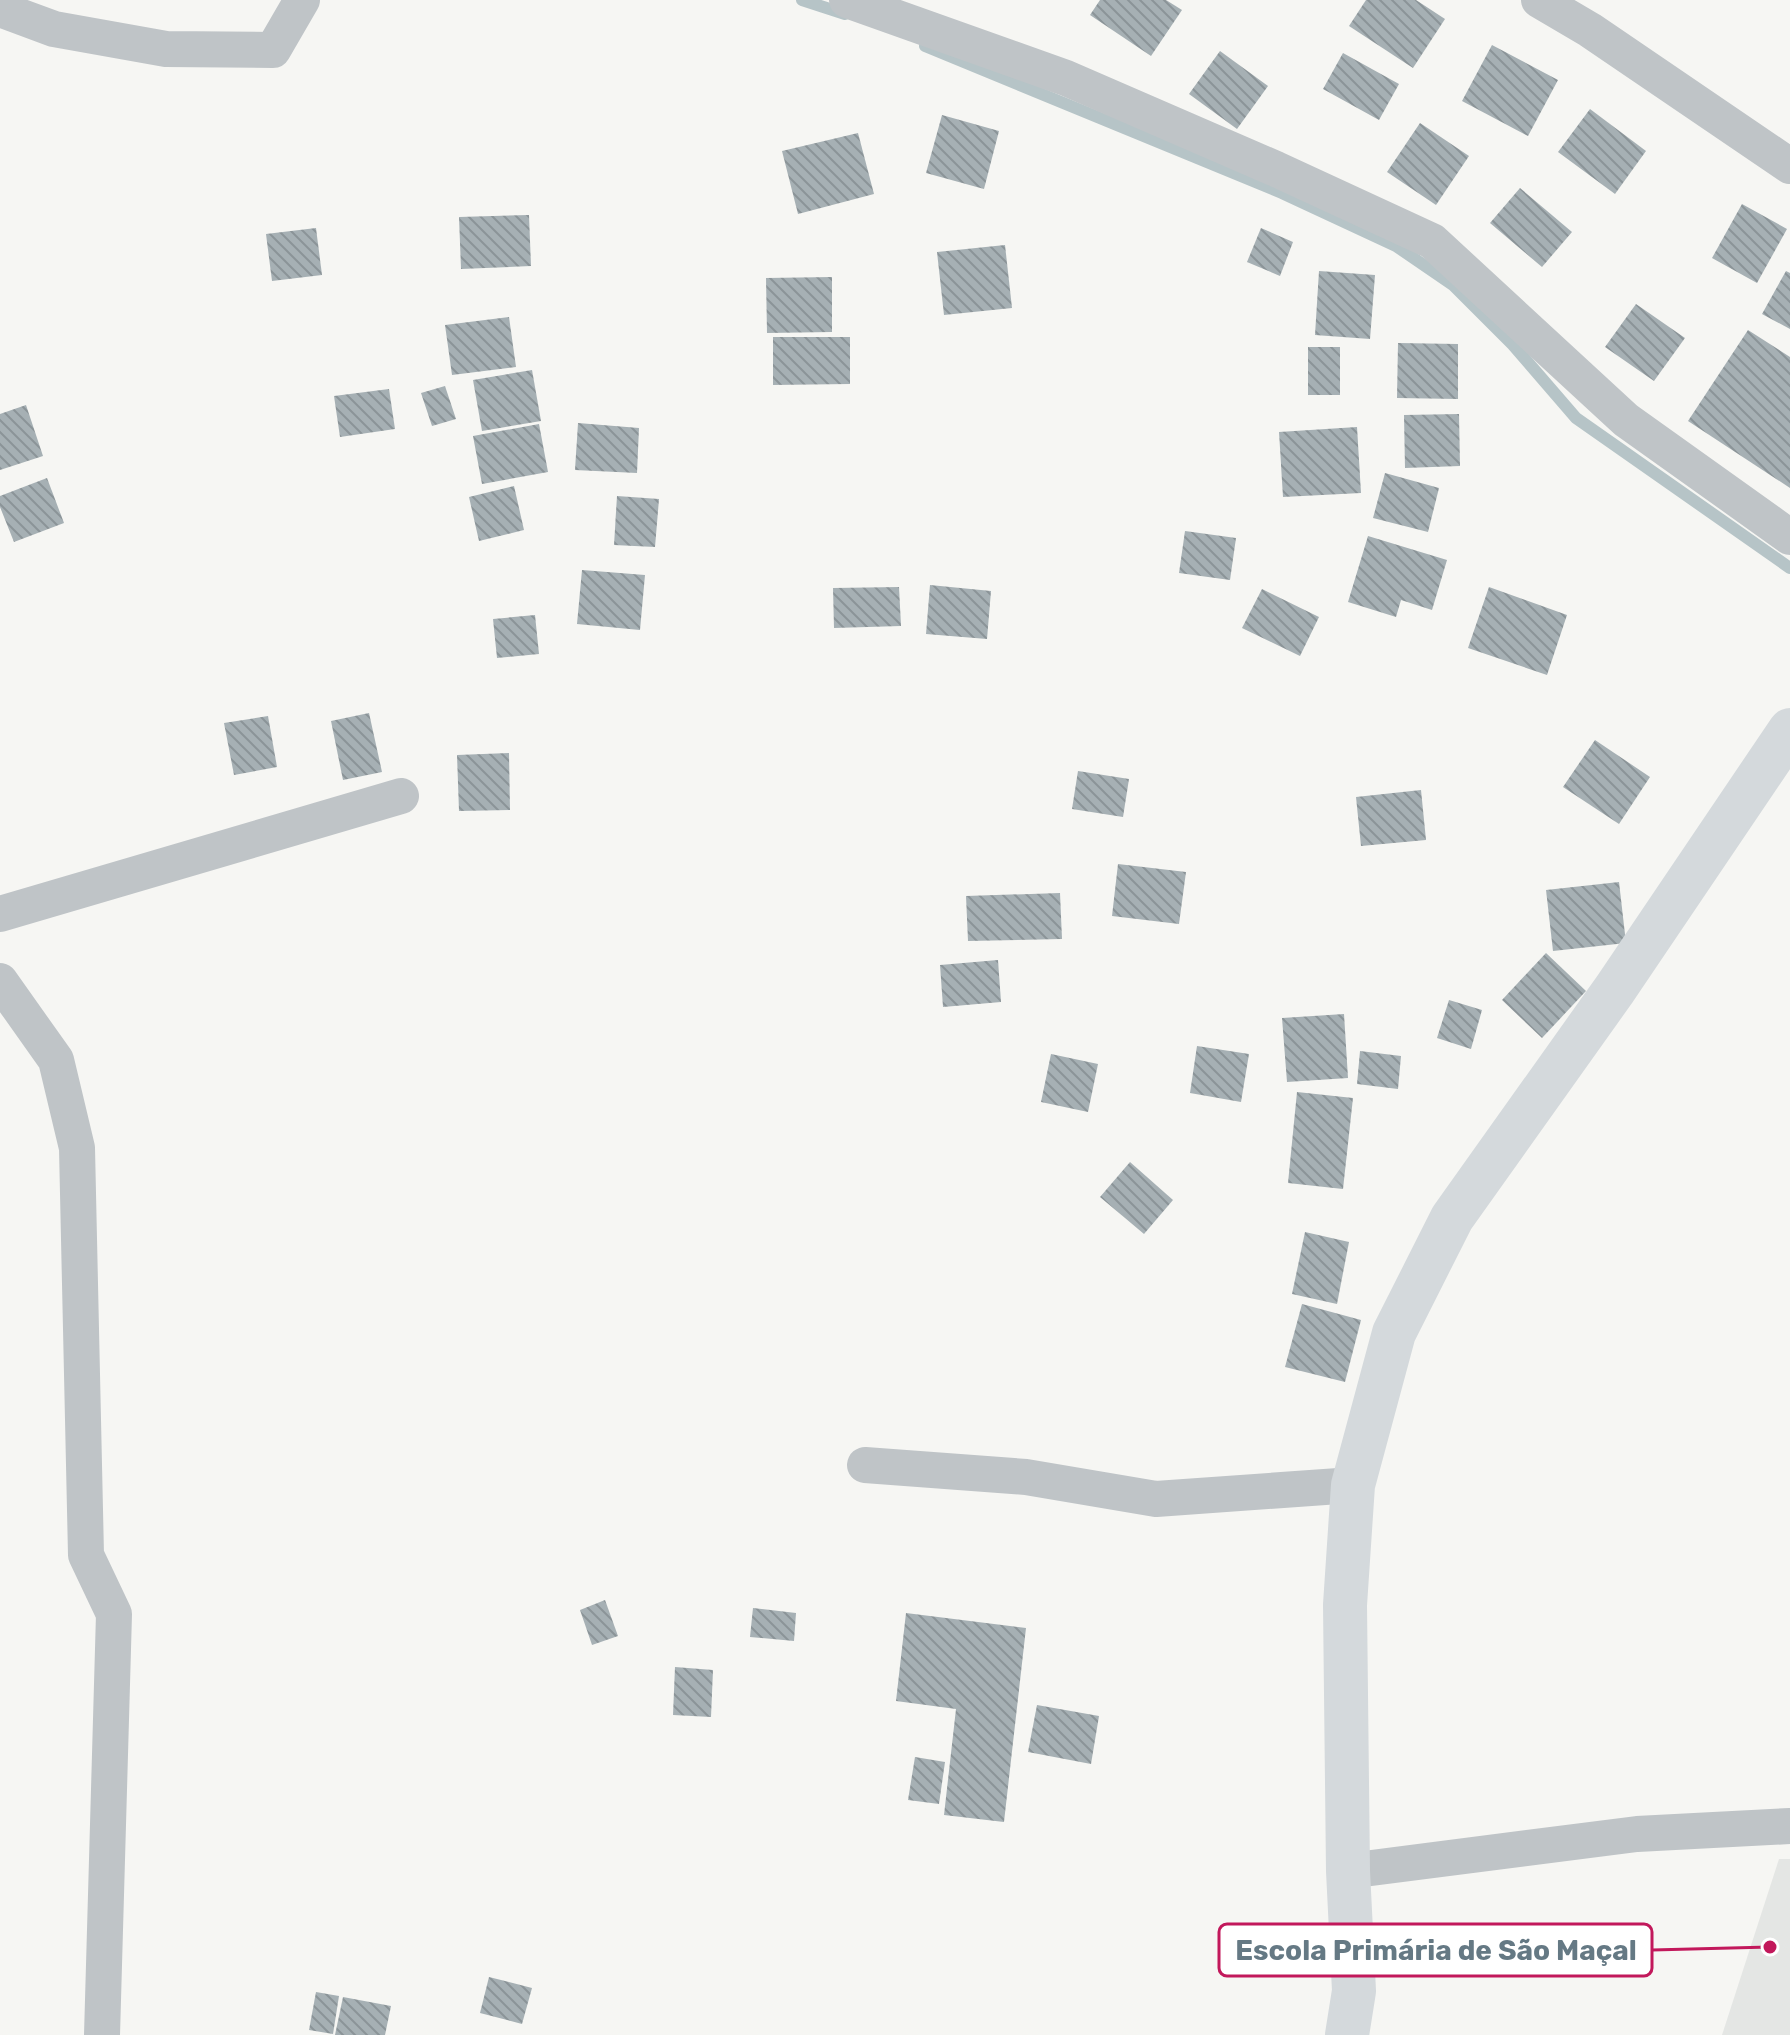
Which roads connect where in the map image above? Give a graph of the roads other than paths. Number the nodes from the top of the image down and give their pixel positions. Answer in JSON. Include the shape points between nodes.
{"nodes":[{"id":1,"x":302,"y":0,"type":"edge"},
{"id":2,"x":847,"y":0,"type":"edge"},
{"id":3,"x":1539,"y":0,"type":"edge"},
{"id":4,"x":0,"y":9,"type":"edge"},
{"id":5,"x":1790,"y":166,"type":"edge"},
{"id":6,"x":1790,"y":537,"type":"edge"},
{"id":7,"x":1790,"y":730,"type":"edge"},
{"id":8,"x":401,"y":796,"type":"dead end"},
{"id":9,"x":0,"y":914,"type":"edge"},
{"id":10,"x":0,"y":981,"type":"edge"},
{"id":11,"x":865,"y":1465,"type":"dead end"},
{"id":12,"x":1353,"y":1485,"type":"junction"},
{"id":13,"x":1790,"y":1826,"type":"edge"},
{"id":14,"x":1348,"y":1871,"type":"junction"},
{"id":15,"x":102,"y":2035,"type":"edge"},
{"id":16,"x":1347,"y":2035,"type":"edge"}],
"edges":[{"from":1,"to":4,"type":"street","via":[[273,50],[166,49],[54,29]]},
{"from":2,"to":6,"type":"street","via":[[1066,78],[1432,241],[1626,420]]},
{"from":3,"to":5,"type":"street"},
{"from":7,"to":12,"type":"street","via":[[1452,1218],[1394,1333]]},
{"from":8,"to":9,"type":"street"},
{"from":10,"to":15,"type":"street","via":[[56,1060],[77,1148],[86,1555],[114,1614]]},
{"from":11,"to":12,"type":"street","via":[[1026,1477],[1156,1499]]},
{"from":12,"to":14,"type":"street","via":[[1345,1605]]},
{"from":13,"to":14,"type":"street","via":[[1637,1834]]},
{"from":14,"to":16,"type":"street","via":[[1354,1991]]}]}
